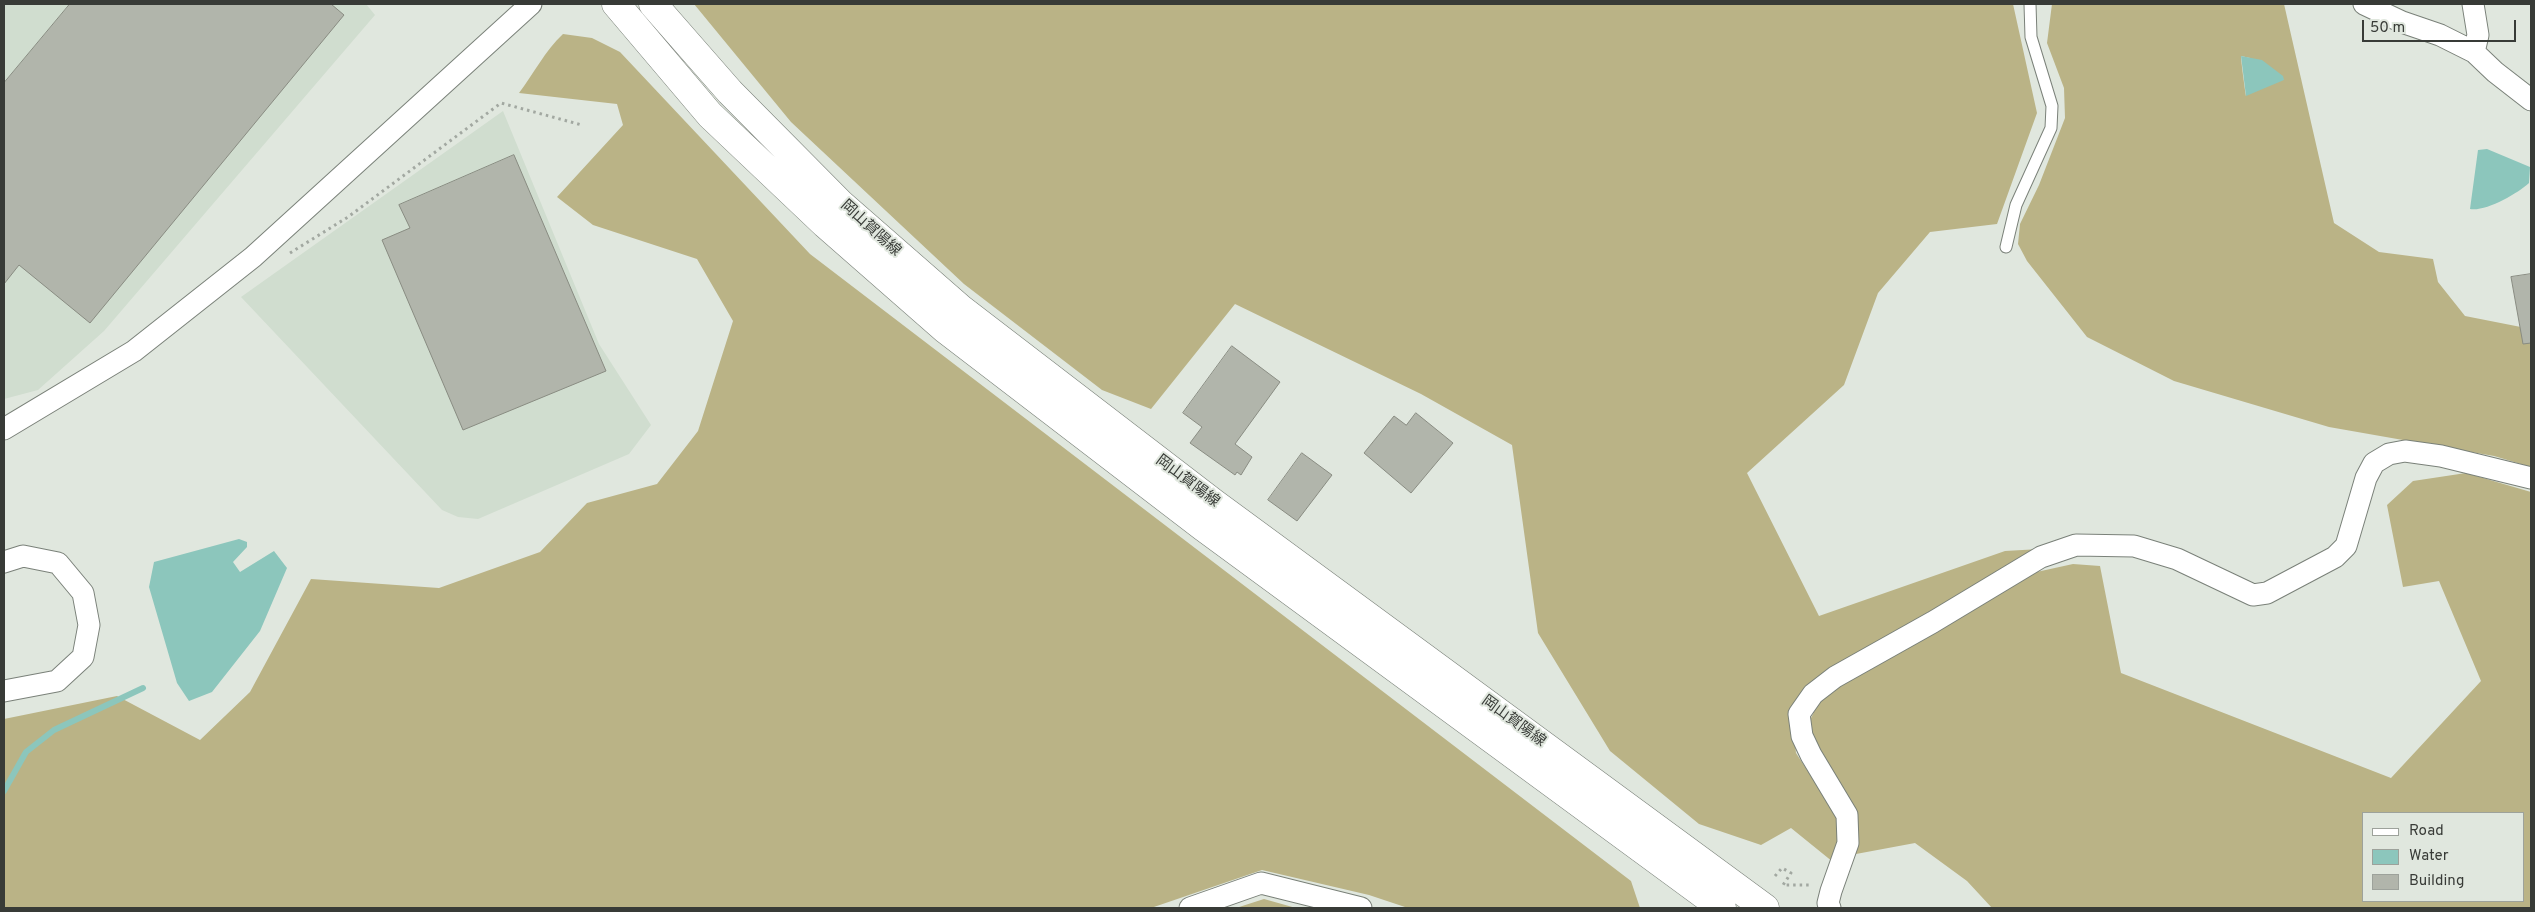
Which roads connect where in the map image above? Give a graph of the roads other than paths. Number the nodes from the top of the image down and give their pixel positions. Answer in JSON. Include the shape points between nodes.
{"nodes":[{"id":1,"x":531,"y":4,"type":"edge"},
{"id":2,"x":616,"y":4,"type":"edge"},
{"id":3,"x":653,"y":4,"type":"edge"},
{"id":4,"x":2030,"y":4,"type":"edge"},
{"id":5,"x":2364,"y":4,"type":"edge"},
{"id":6,"x":2473,"y":4,"type":"edge"},
{"id":7,"x":2474,"y":52,"type":"junction"},
{"id":8,"x":2531,"y":100,"type":"edge"},
{"id":9,"x":2006,"y":247,"type":"dead end"},
{"id":10,"x":4,"y":429,"type":"edge"},
{"id":11,"x":2531,"y":478,"type":"edge"},
{"id":12,"x":4,"y":562,"type":"edge"},
{"id":13,"x":4,"y":691,"type":"edge"},
{"id":14,"x":1830,"y":900,"type":"edge"},
{"id":15,"x":1190,"y":908,"type":"edge"},
{"id":16,"x":1361,"y":908,"type":"edge"},
{"id":17,"x":1722,"y":908,"type":"edge"},
{"id":18,"x":1765,"y":908,"type":"edge"}],
"edges":[{"from":1,"to":10,"type":"street","via":[[253,257],[134,352]]},
{"from":2,"to":17,"type":"main road","name":"岡山賀陽線","via":[[710,115],[825,224],[946,330],[1203,526]]},
{"from":3,"to":18,"type":"main road","name":"岡山賀陽線","via":[[730,92],[841,204],[960,308],[1222,509]]},
{"from":4,"to":9,"type":"lane","via":[[2031,38],[2052,106],[2051,128],[2016,205]]},
{"from":5,"to":7,"type":"street"},
{"from":6,"to":7,"type":"street","via":[[2478,36]]},
{"from":7,"to":8,"type":"street"},
{"from":11,"to":14,"type":"street","via":[[2406,450],[2389,454],[2374,463],[2366,478],[2346,546],[2335,557],[2267,593],[2253,594],[2177,559],[2134,546],[2076,544],[2042,557],[1835,677],[1813,694],[1799,714],[1802,736],[1810,754],[1847,815],[1848,843]]},
{"from":12,"to":13,"type":"street","via":[[23,556],[58,563],[83,593],[89,625],[83,657],[57,681]]},
{"from":15,"to":16,"type":"street","via":[[1261,883]]}]}
